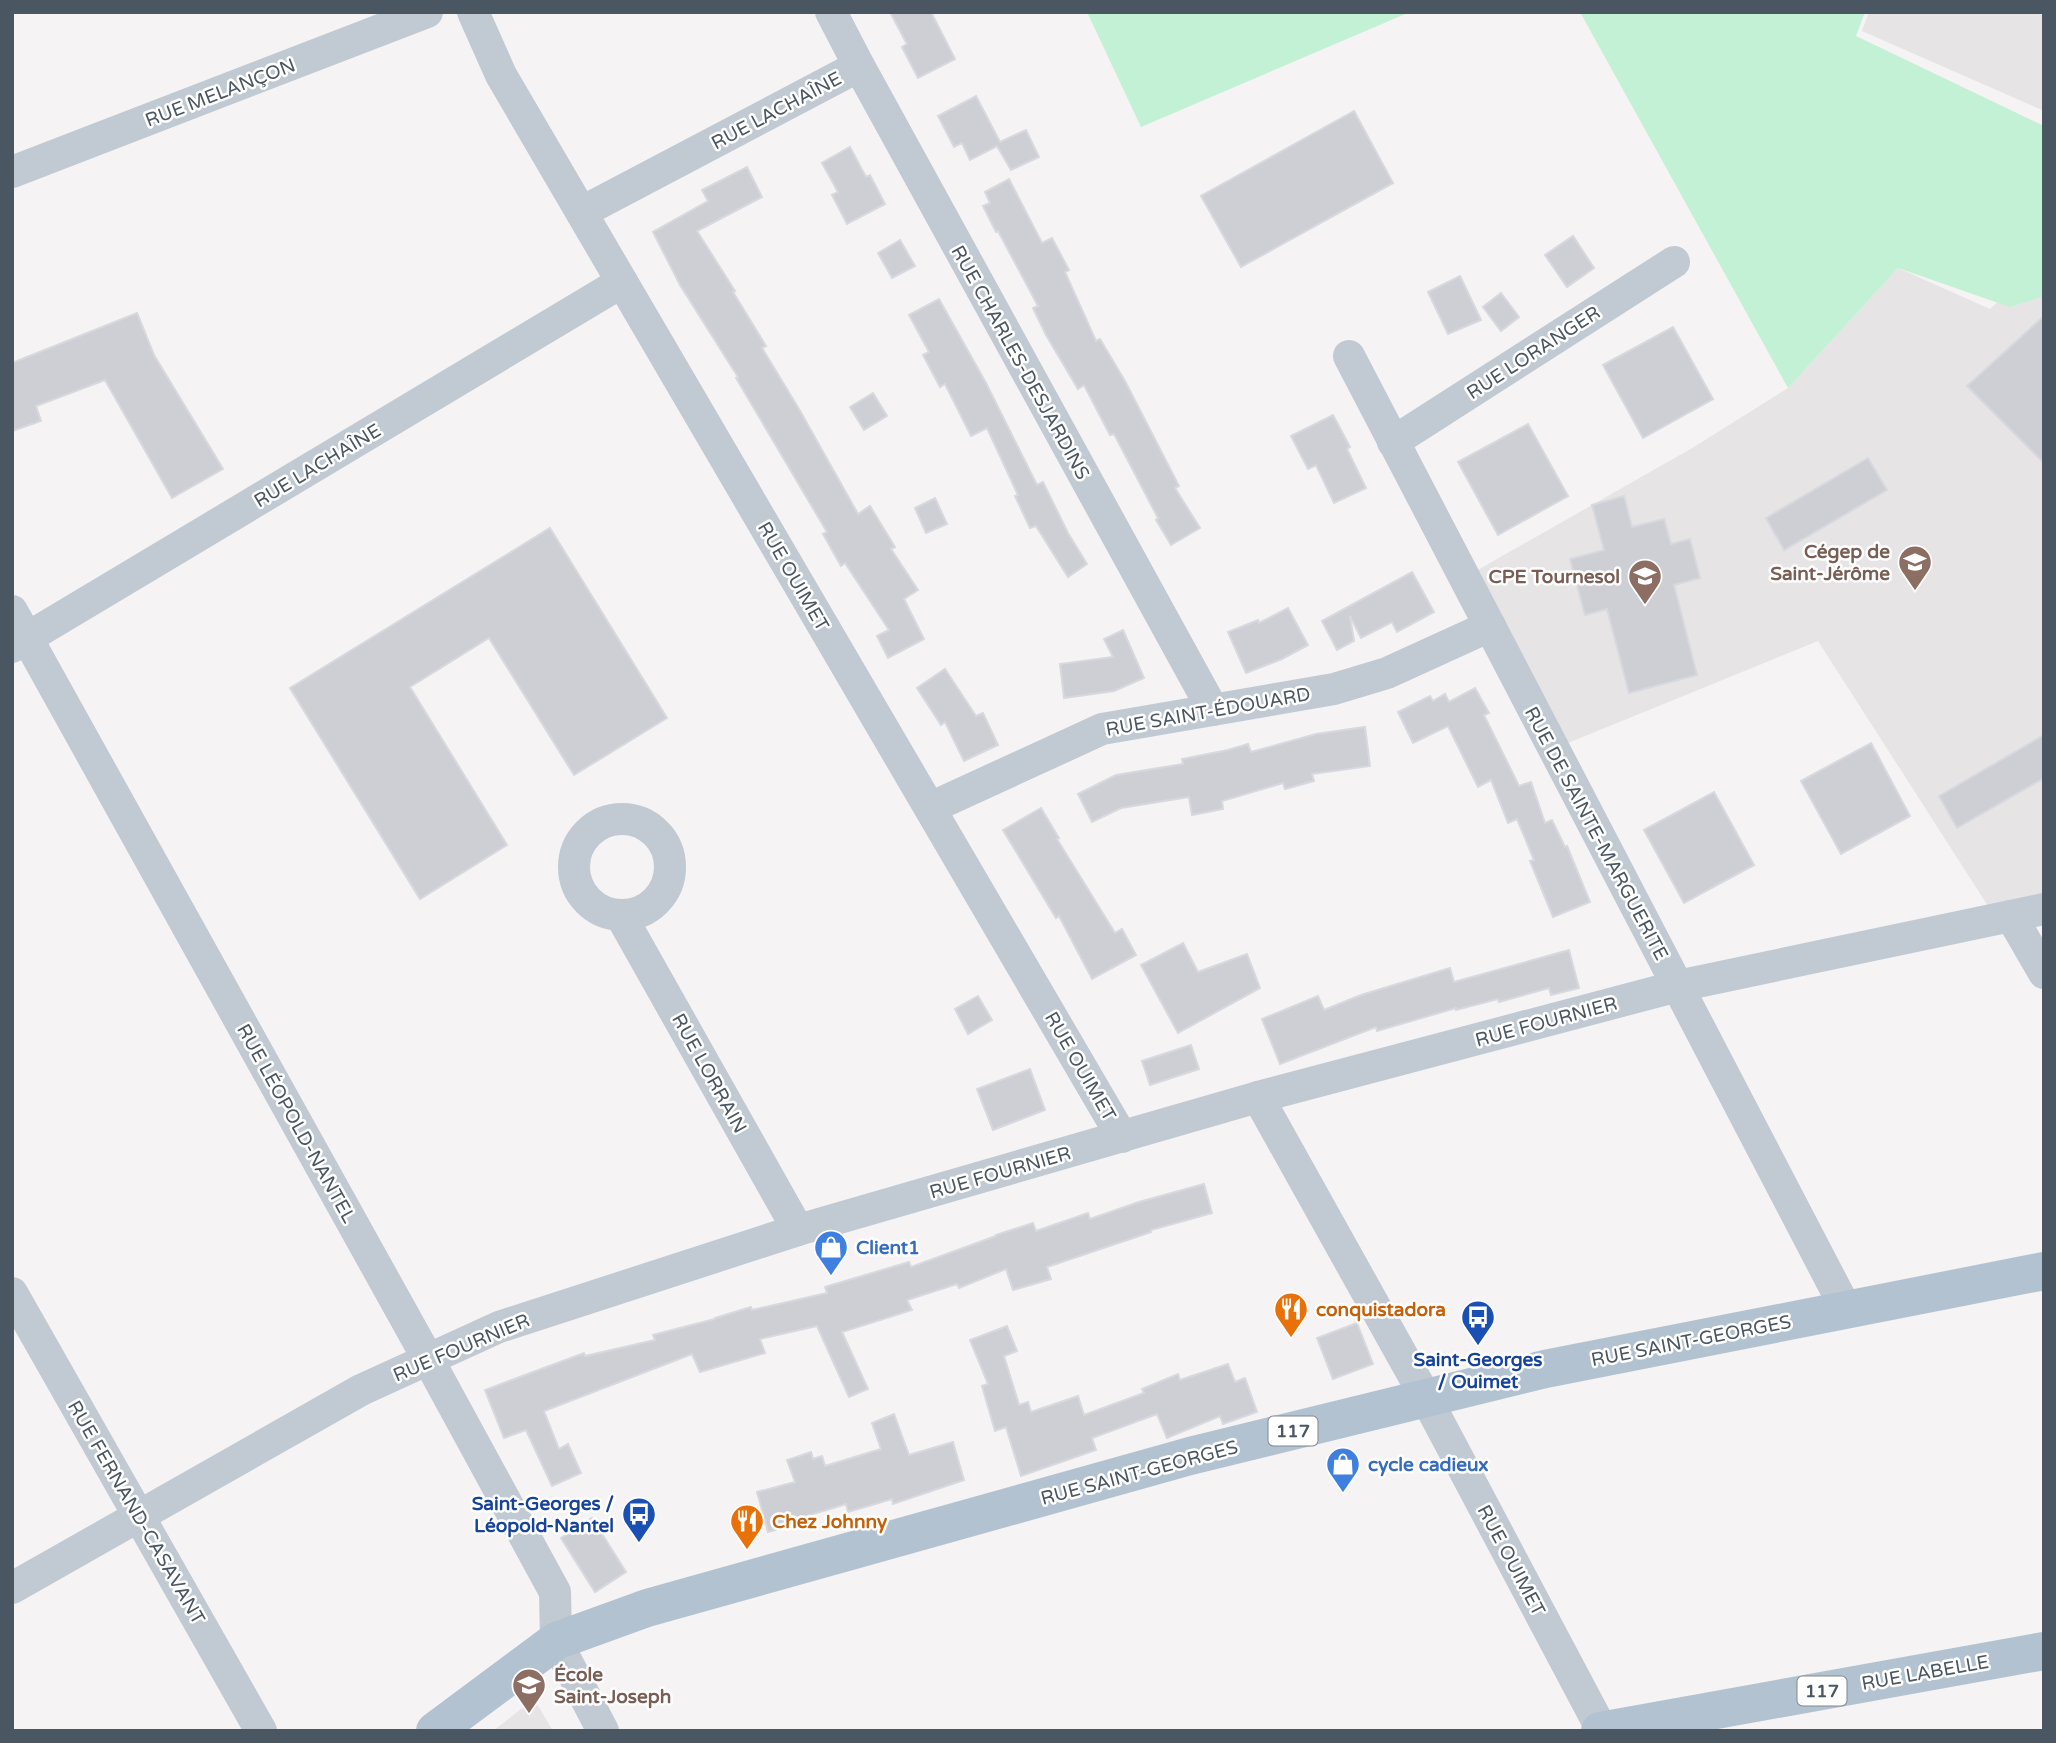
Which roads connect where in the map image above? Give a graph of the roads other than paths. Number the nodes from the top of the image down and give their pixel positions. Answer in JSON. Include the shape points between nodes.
{"nodes":[{"id":1,"x":427,"y":12,"type":"edge"},
{"id":2,"x":473,"y":12,"type":"edge"},
{"id":3,"x":831,"y":12,"type":"edge"},
{"id":4,"x":859,"y":66,"type":"junction"},
{"id":5,"x":12,"y":172,"type":"edge"},
{"id":6,"x":582,"y":212,"type":"junction"},
{"id":7,"x":1674,"y":262,"type":"dead end"},
{"id":8,"x":622,"y":282,"type":"junction"},
{"id":9,"x":1349,"y":356,"type":"dead end"},
{"id":10,"x":1393,"y":442,"type":"junction"},
{"id":11,"x":1489,"y":626,"type":"junction"},
{"id":12,"x":17,"y":632,"type":"edge"},
{"id":13,"x":1213,"y":710,"type":"junction"},
{"id":14,"x":930,"y":808,"type":"junction"},
{"id":15,"x":2044,"y":909,"type":"edge"},
{"id":16,"x":621,"y":916,"type":"dead end"},
{"id":17,"x":2011,"y":916,"type":"junction"},
{"id":18,"x":2044,"y":973,"type":"edge"},
{"id":19,"x":1678,"y":986,"type":"junction"},
{"id":20,"x":1258,"y":1097,"type":"junction"},
{"id":21,"x":1122,"y":1137,"type":"junction"},
{"id":22,"x":798,"y":1230,"type":"junction"},
{"id":23,"x":2044,"y":1271,"type":"edge"},
{"id":24,"x":12,"y":1293,"type":"edge"},
{"id":25,"x":1846,"y":1309,"type":"junction"},
{"id":26,"x":428,"y":1359,"type":"junction"},
{"id":27,"x":1426,"y":1398,"type":"junction"},
{"id":28,"x":139,"y":1517,"type":"junction"},
{"id":29,"x":12,"y":1588,"type":"edge"},
{"id":30,"x":556,"y":1641,"type":"junction"},
{"id":31,"x":2044,"y":1651,"type":"edge"},
{"id":32,"x":261,"y":1731,"type":"edge"},
{"id":33,"x":435,"y":1731,"type":"edge"},
{"id":34,"x":604,"y":1731,"type":"edge"},
{"id":35,"x":1601,"y":1731,"type":"edge"}],
"edges":[{"from":1,"to":5,"type":"street","name":"RUE MELANÇON"},
{"from":2,"to":6,"type":"street","name":"RUE OUIMET","via":[[501,75]]},
{"from":3,"to":4,"type":"street","name":"RUE CHARLES-DESJARDINS"},
{"from":4,"to":6,"type":"street","name":"RUE LACHAÎNE"},
{"from":4,"to":13,"type":"street","name":"RUE CHARLES-DESJARDINS"},
{"from":6,"to":8,"type":"street","name":"RUE OUIMET"},
{"from":7,"to":10,"type":"street","name":"RUE LORANGER"},
{"from":8,"to":12,"type":"street","name":"RUE LACHAÎNE"},
{"from":8,"to":14,"type":"street","name":"RUE OUIMET"},
{"from":9,"to":10,"type":"street","name":"RUE DE SAINTE-MARGUERITE"},
{"from":10,"to":11,"type":"street","name":"RUE DE SAINTE-MARGUERITE"},
{"from":11,"to":13,"type":"street","name":"RUE SAINT-ÉDOUARD","via":[[1387,673],[1334,689]]},
{"from":11,"to":19,"type":"street","name":"RUE DE SAINTE-MARGUERITE"},
{"from":12,"to":26,"type":"street","name":"RUE LÉOPOLD-NANTEL"},
{"from":13,"to":14,"type":"street","name":"RUE SAINT-ÉDOUARD","via":[[1101,729]]},
{"from":14,"to":21,"type":"street","name":"RUE OUIMET"},
{"from":15,"to":17,"type":"street","name":"RUE FOURNIER"},
{"from":16,"to":22,"type":"street","name":"RUE LORRAIN"},
{"from":17,"to":18,"type":"street"},
{"from":17,"to":19,"type":"street","name":"RUE FOURNIER"},
{"from":19,"to":20,"type":"street","name":"RUE FOURNIER"},
{"from":19,"to":25,"type":"street","name":"RUE DE SAINTE-MARGUERITE"},
{"from":20,"to":21,"type":"street","name":"RUE FOURNIER"},
{"from":20,"to":27,"type":"street","name":"RUE OUIMET"},
{"from":21,"to":22,"type":"street","name":"RUE FOURNIER"},
{"from":22,"to":26,"type":"street","name":"RUE FOURNIER","via":[[499,1327]]},
{"from":23,"to":25,"type":"main road","name":"RUE SAINT-GEORGES","number":"117"},
{"from":24,"to":28,"type":"street","name":"RUE FERNAND-CASAVANT"},
{"from":25,"to":27,"type":"main road","name":"RUE SAINT-GEORGES","number":"117","via":[[1545,1369]]},
{"from":26,"to":28,"type":"street","name":"RUE FOURNIER","via":[[361,1390]]},
{"from":26,"to":30,"type":"street","name":"RUE LÉOPOLD-NANTEL","via":[[555,1591]]},
{"from":27,"to":30,"type":"main road","name":"RUE SAINT-GEORGES","number":"117","via":[[1163,1464],[647,1608]]},
{"from":27,"to":35,"type":"street","name":"RUE OUIMET"},
{"from":28,"to":29,"type":"street","name":"RUE FOURNIER"},
{"from":28,"to":32,"type":"street","name":"RUE FERNAND-CASAVANT"},
{"from":30,"to":33,"type":"main road","name":"RUE SAINT-GEORGES","number":"117"},
{"from":30,"to":34,"type":"street"},
{"from":31,"to":35,"type":"main road","name":"RUE LABELLE","number":"117"}]}
